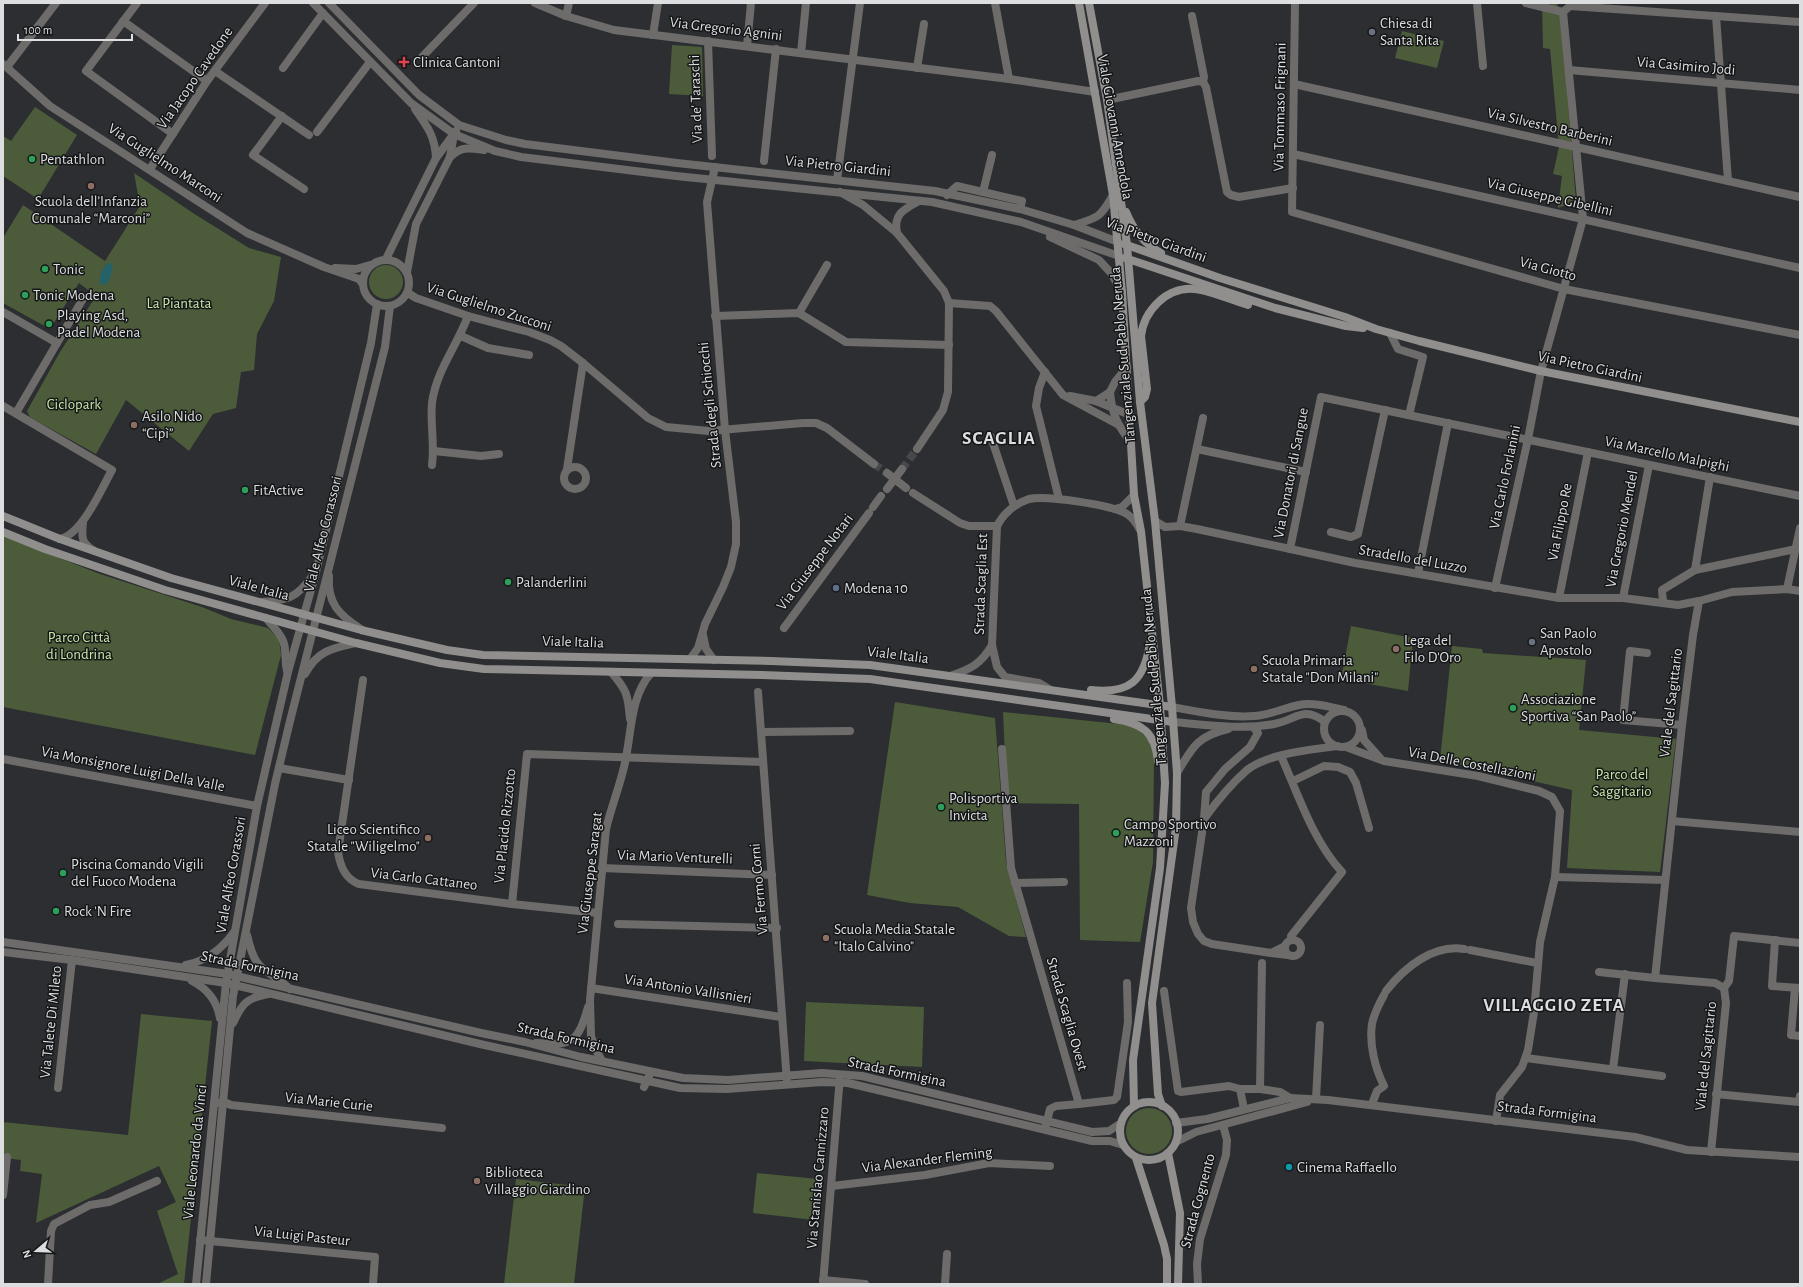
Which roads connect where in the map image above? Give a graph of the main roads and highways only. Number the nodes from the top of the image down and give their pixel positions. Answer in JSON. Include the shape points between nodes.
{"nodes":[{"id":1,"x":1078,"y":3,"type":"edge"},
{"id":2,"x":1088,"y":3,"type":"edge"},
{"id":3,"x":1122,"y":201,"type":"junction"},
{"id":4,"x":1118,"y":242,"type":"junction"},
{"id":5,"x":1127,"y":245,"type":"junction"},
{"id":6,"x":1119,"y":256,"type":"junction"},
{"id":7,"x":1128,"y":260,"type":"junction"},
{"id":8,"x":1220,"y":278,"type":"junction"},
{"id":9,"x":1275,"y":308,"type":"junction"},
{"id":10,"x":1376,"y":329,"type":"junction"},
{"id":11,"x":1140,"y":402,"type":"junction"},
{"id":12,"x":1130,"y":415,"type":"junction"},
{"id":13,"x":1800,"y":422,"type":"edge"},
{"id":14,"x":1151,"y":496,"type":"junction"},
{"id":15,"x":3,"y":516,"type":"edge"},
{"id":16,"x":3,"y":532,"type":"edge"},
{"id":17,"x":1152,"y":630,"type":"junction"},
{"id":18,"x":1073,"y":692,"type":"junction"},
{"id":19,"x":1047,"y":704,"type":"junction"},
{"id":20,"x":1160,"y":706,"type":"junction"},
{"id":21,"x":1172,"y":707,"type":"junction"},
{"id":22,"x":1161,"y":720,"type":"junction"},
{"id":23,"x":1174,"y":722,"type":"junction"},
{"id":24,"x":1164,"y":783,"type":"junction"},
{"id":25,"x":1134,"y":1106,"type":"junction"},
{"id":26,"x":1162,"y":1106,"type":"junction"},
{"id":27,"x":1168,"y":1153,"type":"junction"},
{"id":28,"x":1136,"y":1158,"type":"junction"},
{"id":29,"x":1166,"y":1284,"type":"edge"},
{"id":30,"x":1178,"y":1284,"type":"edge"}],
"edges":[{"from":1,"to":4,"type":"main road","name":"Viale Giovanni Amendola","via":[[1113,195]]},
{"from":2,"to":3,"type":"main road","name":"Viale Giovanni Amendola","via":[[1107,100]]},
{"from":3,"to":5,"type":"main road","name":"Viale Giovanni Amendola"},
{"from":3,"to":8,"type":"main road","via":[[1132,226],[1154,249],[1173,259],[1198,266]]},
{"from":4,"to":5,"type":"main road","name":"Via Pietro Giardini"},
{"from":4,"to":6,"type":"main road","name":"Viale Giovanni Amendola"},
{"from":5,"to":7,"type":"main road","name":"Tangenziale Sud Pablo Neruda"},
{"from":5,"to":8,"type":"main road","name":"Via Pietro Giardini"},
{"from":6,"to":7,"type":"main road","name":"Via Pietro Giardini"},
{"from":6,"to":12,"type":"main road","name":"Tangenziale Sud Pablo Neruda"},
{"from":7,"to":9,"type":"main road","name":"Via Pietro Giardini"},
{"from":7,"to":11,"type":"main road","name":"Tangenziale Sud Pablo Neruda"},
{"from":8,"to":10,"type":"main road","name":"Via Pietro Giardini"},
{"from":9,"to":10,"type":"main road","name":"Via Pietro Giardini","via":[[1346,326]]},
{"from":9,"to":11,"type":"main road","via":[[1252,306],[1194,288],[1179,291],[1160,300],[1148,314],[1142,328],[1147,389],[1145,397]]},
{"from":10,"to":13,"type":"main road","name":"Via Pietro Giardini","via":[[1541,371]]},
{"from":11,"to":14,"type":"main road","name":"Tangenziale Sud Pablo Neruda"},
{"from":12,"to":14,"type":"main road","via":[[1137,422],[1143,475]]},
{"from":12,"to":17,"type":"main road","name":"Tangenziale Sud Pablo Neruda","via":[[1134,495],[1141,531]]},
{"from":14,"to":21,"type":"main road","name":"Tangenziale Sud Pablo Neruda"},
{"from":15,"to":18,"type":"main road","name":"Viale Italia","via":[[171,578],[361,630],[448,650],[483,655],[870,665]]},
{"from":16,"to":19,"type":"main road","name":"Viale Italia","via":[[165,590],[356,643],[440,663],[484,669],[870,679]]},
{"from":17,"to":18,"type":"main road","via":[[1143,670],[1131,684],[1115,691],[1081,689]]},
{"from":17,"to":20,"type":"main road","name":"Tangenziale Sud Pablo Neruda"},
{"from":18,"to":20,"type":"main road","name":"Viale Italia"},
{"from":19,"to":22,"type":"main road"},
{"from":19,"to":24,"type":"main road","via":[[1079,714],[1137,724],[1154,742]]},
{"from":20,"to":21,"type":"main road","name":"Viale Italia"},
{"from":20,"to":22,"type":"main road","name":"Tangenziale Sud Pablo Neruda"},
{"from":21,"to":23,"type":"main road","name":"Tangenziale Sud Pablo Neruda"},
{"from":22,"to":23,"type":"main road"},
{"from":22,"to":24,"type":"main road","name":"Tangenziale Sud Pablo Neruda"},
{"from":23,"to":26,"type":"main road","name":"Tangenziale Sud Pablo Neruda","via":[[1177,773],[1176,827],[1152,1003],[1158,1094]]},
{"from":24,"to":25,"type":"main road","name":"Tangenziale Sud Pablo Neruda","via":[[1160,868],[1133,1060]]},
{"from":25,"to":26,"type":"main road","via":[[1153,1103]]},
{"from":25,"to":28,"type":"main road","via":[[1121,1123],[1120,1138],[1123,1145]]},
{"from":26,"to":27,"type":"main road","via":[[1171,1113],[1178,1132],[1176,1142]]},
{"from":27,"to":28,"type":"main road","via":[[1153,1160]]},
{"from":27,"to":30,"type":"main road","via":[[1180,1213]]},
{"from":28,"to":29,"type":"main road","via":[[1164,1245],[1167,1259]]}]}
